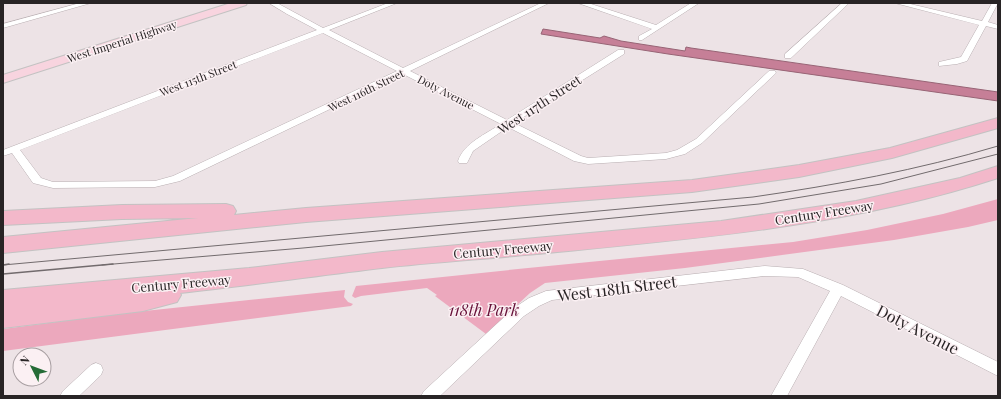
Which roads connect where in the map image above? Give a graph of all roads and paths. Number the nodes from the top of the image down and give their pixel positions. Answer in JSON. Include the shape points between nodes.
{"nodes":[{"id":1,"x":88,"y":3,"type":"edge"},
{"id":2,"x":242,"y":3,"type":"edge"},
{"id":3,"x":272,"y":3,"type":"edge"},
{"id":4,"x":394,"y":3,"type":"edge"},
{"id":5,"x":546,"y":3,"type":"edge"},
{"id":6,"x":581,"y":3,"type":"edge"},
{"id":7,"x":696,"y":3,"type":"edge"},
{"id":8,"x":846,"y":3,"type":"edge"},
{"id":9,"x":898,"y":3,"type":"edge"},
{"id":10,"x":995,"y":3,"type":"edge"},
{"id":11,"x":984,"y":24,"type":"junction"},
{"id":12,"x":3,"y":26,"type":"edge"},
{"id":13,"x":998,"y":27,"type":"edge"},
{"id":14,"x":657,"y":28,"type":"junction"},
{"id":15,"x":322,"y":30,"type":"junction"},
{"id":16,"x":642,"y":38,"type":"dead end"},
{"id":17,"x":621,"y":52,"type":"dead end"},
{"id":18,"x":788,"y":56,"type":"dead end"},
{"id":19,"x":942,"y":64,"type":"dead end"},
{"id":20,"x":404,"y":71,"type":"junction"},
{"id":21,"x":772,"y":73,"type":"dead end"},
{"id":22,"x":3,"y":79,"type":"edge"},
{"id":23,"x":508,"y":123,"type":"junction"},
{"id":24,"x":998,"y":123,"type":"edge"},
{"id":25,"x":14,"y":149,"type":"junction"},
{"id":26,"x":3,"y":153,"type":"edge"},
{"id":27,"x":463,"y":161,"type":"dead end"},
{"id":28,"x":998,"y":172,"type":"edge"},
{"id":29,"x":306,"y":215,"type":"junction"},
{"id":30,"x":3,"y":218,"type":"edge"},
{"id":31,"x":3,"y":245,"type":"edge"},
{"id":32,"x":249,"y":277,"type":"junction"},
{"id":33,"x":838,"y":289,"type":"junction"},
{"id":34,"x":3,"y":300,"type":"edge"},
{"id":35,"x":3,"y":318,"type":"edge"},
{"id":36,"x":998,"y":369,"type":"edge"},
{"id":37,"x":96,"y":370,"type":"dead end"},
{"id":38,"x":68,"y":396,"type":"edge"},
{"id":39,"x":429,"y":396,"type":"edge"},
{"id":40,"x":779,"y":396,"type":"edge"}],
"edges":[{"from":1,"to":12,"type":"street"},
{"from":2,"to":22,"type":"main road","name":"West Imperial Highway"},
{"from":3,"to":15,"type":"street","name":"Doty Avenue"},
{"from":4,"to":15,"type":"street","name":"West 115th Street"},
{"from":5,"to":20,"type":"street","name":"West 116th Street"},
{"from":6,"to":14,"type":"street"},
{"from":7,"to":14,"type":"street"},
{"from":8,"to":18,"type":"street"},
{"from":9,"to":11,"type":"street"},
{"from":10,"to":11,"type":"street"},
{"from":11,"to":13,"type":"street"},
{"from":11,"to":19,"type":"street","via":[[964,59]]},
{"from":14,"to":16,"type":"street"},
{"from":15,"to":20,"type":"street","name":"Doty Avenue"},
{"from":15,"to":25,"type":"street","name":"West 115th Street"},
{"from":17,"to":23,"type":"street","name":"West 117th Street"},
{"from":20,"to":23,"type":"street","name":"Doty Avenue"},
{"from":20,"to":25,"type":"street","name":"West 116th Street","via":[[186,175],[155,184],[48,185],[37,181]]},
{"from":21,"to":23,"type":"street","name":"Doty Avenue","via":[[699,141],[681,152],[666,156],[588,161],[578,159]]},
{"from":23,"to":27,"type":"street","name":"West 117th Street","via":[[470,149]]},
{"from":24,"to":29,"type":"highway","via":[[892,153],[799,171],[692,186]]},
{"from":25,"to":26,"type":"street","name":"West 115th Street"},
{"from":28,"to":32,"type":"highway","name":"Century Freeway","via":[[856,208],[721,228],[382,260]]},
{"from":29,"to":30,"type":"highway","via":[[255,211],[146,212]]},
{"from":29,"to":31,"type":"highway"},
{"from":32,"to":34,"type":"highway","name":"Century Freeway"},
{"from":32,"to":35,"type":"highway","via":[[143,301]]},
{"from":33,"to":36,"type":"street","name":"Doty Avenue"},
{"from":33,"to":39,"type":"street","name":"West 118th Street","via":[[799,272],[765,271],[552,296],[534,302],[519,312]]},
{"from":33,"to":40,"type":"street"},
{"from":37,"to":38,"type":"street"}]}
